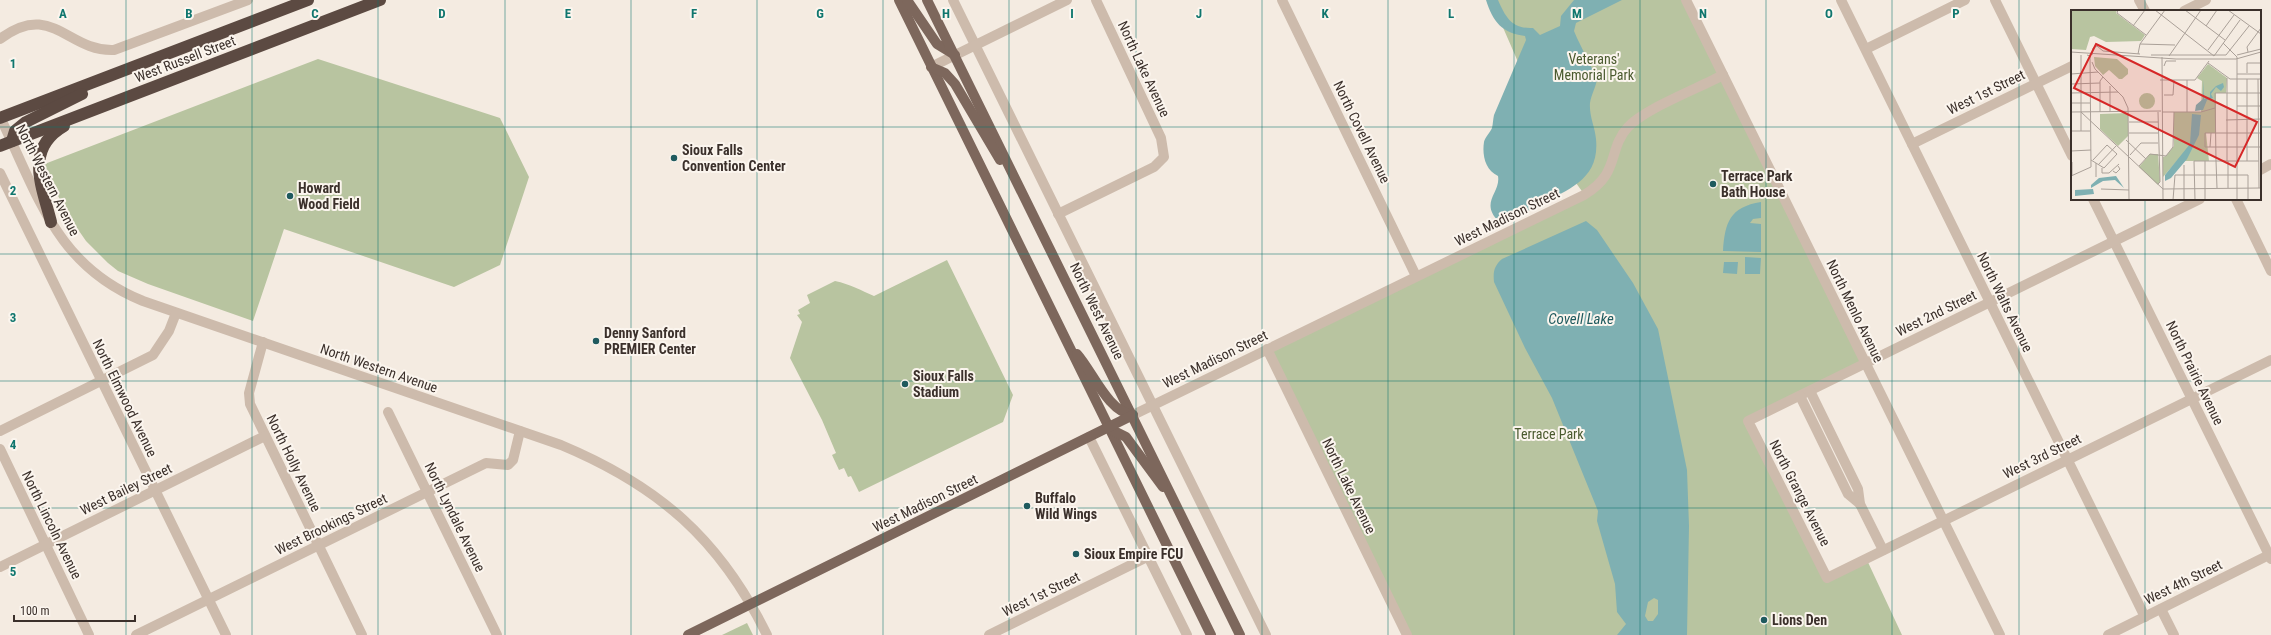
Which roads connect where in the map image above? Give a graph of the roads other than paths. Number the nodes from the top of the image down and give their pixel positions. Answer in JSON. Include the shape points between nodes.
{"nodes":[{"id":1,"x":248,"y":0,"type":"edge"},
{"id":2,"x":308,"y":0,"type":"edge"},
{"id":3,"x":380,"y":0,"type":"edge"},
{"id":4,"x":899,"y":0,"type":"edge"},
{"id":5,"x":907,"y":0,"type":"edge"},
{"id":6,"x":927,"y":0,"type":"edge"},
{"id":7,"x":953,"y":0,"type":"edge"},
{"id":8,"x":1067,"y":0,"type":"edge"},
{"id":9,"x":1096,"y":0,"type":"edge"},
{"id":10,"x":1282,"y":0,"type":"edge"},
{"id":11,"x":1686,"y":0,"type":"edge"},
{"id":12,"x":1841,"y":0,"type":"edge"},
{"id":13,"x":1965,"y":0,"type":"edge"},
{"id":14,"x":1995,"y":0,"type":"edge"},
{"id":15,"x":2140,"y":0,"type":"edge"},
{"id":16,"x":2206,"y":0,"type":"edge"},
{"id":17,"x":2145,"y":10,"type":"edge"},
{"id":18,"x":2186,"y":10,"type":"edge"},
{"id":19,"x":0,"y":39,"type":"edge"},
{"id":20,"x":975,"y":45,"type":"junction"},
{"id":21,"x":1866,"y":49,"type":"junction"},
{"id":22,"x":955,"y":55,"type":"junction"},
{"id":23,"x":2071,"y":66,"type":"edge"},
{"id":24,"x":931,"y":67,"type":"junction"},
{"id":25,"x":129,"y":68,"type":"junction"},
{"id":26,"x":1723,"y":75,"type":"junction"},
{"id":27,"x":2036,"y":83,"type":"junction"},
{"id":28,"x":106,"y":105,"type":"junction"},
{"id":29,"x":0,"y":118,"type":"edge"},
{"id":30,"x":12,"y":141,"type":"junction"},
{"id":31,"x":1912,"y":144,"type":"junction"},
{"id":32,"x":0,"y":146,"type":"edge"},
{"id":33,"x":2071,"y":154,"type":"edge"},
{"id":34,"x":2271,"y":164,"type":"edge"},
{"id":35,"x":2261,"y":169,"type":"edge"},
{"id":36,"x":0,"y":173,"type":"edge"},
{"id":37,"x":1017,"y":182,"type":"junction"},
{"id":38,"x":2093,"y":200,"type":"edge"},
{"id":39,"x":2198,"y":200,"type":"edge"},
{"id":40,"x":2236,"y":200,"type":"edge"},
{"id":41,"x":1058,"y":214,"type":"junction"},
{"id":42,"x":51,"y":222,"type":"junction"},
{"id":43,"x":2114,"y":242,"type":"junction"},
{"id":44,"x":2271,"y":271,"type":"edge"},
{"id":45,"x":1416,"y":276,"type":"junction"},
{"id":46,"x":1990,"y":303,"type":"junction"},
{"id":47,"x":176,"y":313,"type":"junction"},
{"id":48,"x":263,"y":342,"type":"junction"},
{"id":49,"x":1067,"y":344,"type":"junction"},
{"id":50,"x":1267,"y":349,"type":"junction"},
{"id":51,"x":2271,"y":360,"type":"edge"},
{"id":52,"x":1865,"y":364,"type":"junction"},
{"id":53,"x":101,"y":381,"type":"junction"},
{"id":54,"x":1810,"y":391,"type":"junction"},
{"id":55,"x":1800,"y":396,"type":"junction"},
{"id":56,"x":2192,"y":398,"type":"junction"},
{"id":57,"x":1152,"y":405,"type":"junction"},
{"id":58,"x":388,"y":412,"type":"dead end"},
{"id":59,"x":1132,"y":415,"type":"junction"},
{"id":60,"x":1748,"y":421,"type":"joint"},
{"id":61,"x":1108,"y":428,"type":"junction"},
{"id":62,"x":520,"y":431,"type":"junction"},
{"id":63,"x":0,"y":432,"type":"edge"},
{"id":64,"x":265,"y":436,"type":"junction"},
{"id":65,"x":1089,"y":437,"type":"junction"},
{"id":66,"x":0,"y":449,"type":"edge"},
{"id":67,"x":2066,"y":460,"type":"junction"},
{"id":68,"x":154,"y":490,"type":"junction"},
{"id":69,"x":428,"y":491,"type":"junction"},
{"id":70,"x":1172,"y":496,"type":"junction"},
{"id":71,"x":1860,"y":504,"type":"junction"},
{"id":72,"x":1943,"y":521,"type":"junction"},
{"id":73,"x":45,"y":544,"type":"junction"},
{"id":74,"x":319,"y":546,"type":"junction"},
{"id":75,"x":1882,"y":550,"type":"junction"},
{"id":76,"x":1148,"y":556,"type":"junction"},
{"id":77,"x":2270,"y":556,"type":"edge"},
{"id":78,"x":0,"y":566,"type":"edge"},
{"id":79,"x":1827,"y":578,"type":"joint"},
{"id":80,"x":208,"y":600,"type":"junction"},
{"id":81,"x":751,"y":604,"type":"junction"},
{"id":82,"x":2161,"y":609,"type":"junction"},
{"id":83,"x":2145,"y":617,"type":"junction"},
{"id":84,"x":89,"y":635,"type":"edge"},
{"id":85,"x":136,"y":635,"type":"edge"},
{"id":86,"x":226,"y":635,"type":"edge"},
{"id":87,"x":362,"y":635,"type":"edge"},
{"id":88,"x":497,"y":635,"type":"edge"},
{"id":89,"x":688,"y":635,"type":"edge"},
{"id":90,"x":767,"y":635,"type":"edge"},
{"id":91,"x":989,"y":635,"type":"edge"},
{"id":92,"x":1187,"y":635,"type":"edge"},
{"id":93,"x":1211,"y":635,"type":"edge"},
{"id":94,"x":1240,"y":635,"type":"edge"},
{"id":95,"x":1266,"y":635,"type":"edge"},
{"id":96,"x":1406,"y":635,"type":"edge"},
{"id":97,"x":2000,"y":635,"type":"edge"},
{"id":98,"x":2108,"y":635,"type":"edge"},
{"id":99,"x":2174,"y":635,"type":"edge"}],
"edges":[{"from":1,"to":19,"type":"street","via":[[114,50],[94,49],[48,24],[27,24]]},
{"from":2,"to":25,"type":"highway","name":"West Russell Street"},
{"from":3,"to":28,"type":"highway","name":"West Russell Street"},
{"from":4,"to":24,"type":"main road"},
{"from":5,"to":22,"type":"main road","via":[[937,44]]},
{"from":6,"to":22,"type":"main road","name":"North West Avenue"},
{"from":7,"to":20,"type":"street","name":"North West Avenue"},
{"from":8,"to":20,"type":"street"},
{"from":9,"to":41,"type":"street","name":"North Lake Avenue","via":[[1161,138],[1164,157],[1154,167]]},
{"from":10,"to":45,"type":"street","name":"North Covell Avenue"},
{"from":11,"to":26,"type":"street","name":"North Menlo Avenue"},
{"from":12,"to":21,"type":"street","name":"North Walts Avenue"},
{"from":13,"to":21,"type":"street"},
{"from":14,"to":27,"type":"street"},
{"from":15,"to":17,"type":"street"},
{"from":16,"to":18,"type":"street"},
{"from":20,"to":22,"type":"street"},
{"from":20,"to":41,"type":"street","name":"North West Avenue"},
{"from":21,"to":31,"type":"street","name":"North Walts Avenue"},
{"from":22,"to":24,"type":"street"},
{"from":22,"to":37,"type":"main road","name":"North West Avenue"},
{"from":23,"to":27,"type":"street","name":"West 1st Street"},
{"from":24,"to":37,"type":"main road","via":[[945,73],[956,84],[994,151]]},
{"from":24,"to":49,"type":"main road"},
{"from":25,"to":29,"type":"highway","name":"West Russell Street"},
{"from":25,"to":30,"type":"highway","via":[[26,122],[15,131]]},
{"from":26,"to":45,"type":"street","name":"West Madison Street","via":[[1634,122],[1622,136],[1610,170],[1596,188]]},
{"from":26,"to":52,"type":"street","name":"North Menlo Avenue"},
{"from":27,"to":31,"type":"street","name":"West 1st Street"},
{"from":27,"to":33,"type":"street"},
{"from":28,"to":30,"type":"highway","name":"West Russell Street"},
{"from":28,"to":42,"type":"highway","via":[[58,130],[41,149],[39,170]]},
{"from":29,"to":30,"type":"street","name":"North Western Avenue"},
{"from":30,"to":32,"type":"highway","name":"West Russell Street"},
{"from":30,"to":42,"type":"street","name":"North Western Avenue"},
{"from":31,"to":46,"type":"street","name":"North Walts Avenue"},
{"from":34,"to":35,"type":"street"},
{"from":36,"to":53,"type":"street","name":"North Elmwood Avenue"},
{"from":37,"to":59,"type":"main road","name":"North West Avenue"},
{"from":38,"to":43,"type":"street","name":"North Prairie Avenue"},
{"from":39,"to":43,"type":"street","name":"West 2nd Street"},
{"from":40,"to":44,"type":"street"},
{"from":41,"to":57,"type":"street","name":"North West Avenue"},
{"from":42,"to":47,"type":"street","name":"North Western Avenue","via":[[69,249],[101,279],[126,294]]},
{"from":43,"to":46,"type":"street","name":"West 2nd Street"},
{"from":43,"to":56,"type":"street","name":"North Prairie Avenue"},
{"from":45,"to":50,"type":"street","name":"West Madison Street"},
{"from":46,"to":52,"type":"street","name":"West 2nd Street"},
{"from":46,"to":67,"type":"street","name":"North Walts Avenue"},
{"from":47,"to":48,"type":"street","name":"North Western Avenue"},
{"from":47,"to":53,"type":"street","via":[[156,352]]},
{"from":48,"to":62,"type":"street","name":"North Western Avenue"},
{"from":48,"to":64,"type":"street","name":"North Holly Avenue","via":[[249,393],[250,404]]},
{"from":49,"to":59,"type":"main road","via":[[1090,370],[1115,406],[1125,414]]},
{"from":49,"to":61,"type":"main road"},
{"from":50,"to":57,"type":"street","name":"West Madison Street"},
{"from":50,"to":96,"type":"street","name":"North Lake Avenue"},
{"from":51,"to":56,"type":"street","name":"West 3rd Street"},
{"from":52,"to":54,"type":"street","name":"West 2nd Street"},
{"from":52,"to":72,"type":"street","name":"North Menlo Avenue"},
{"from":53,"to":63,"type":"street"},
{"from":53,"to":68,"type":"street","name":"North Elmwood Avenue"},
{"from":54,"to":55,"type":"street","name":"West 2nd Street"},
{"from":54,"to":71,"type":"street","via":[[1858,489]]},
{"from":55,"to":60,"type":"street","name":"West 2nd Street"},
{"from":55,"to":71,"type":"street","via":[[1848,494]]},
{"from":56,"to":67,"type":"street","name":"West 3rd Street"},
{"from":56,"to":77,"type":"street","name":"North Prairie Avenue"},
{"from":57,"to":59,"type":"street","name":"West Madison Street"},
{"from":57,"to":95,"type":"street","name":"North West Avenue"},
{"from":58,"to":69,"type":"street","name":"North Lyndale Avenue"},
{"from":59,"to":61,"type":"main road","name":"West Madison Street"},
{"from":59,"to":70,"type":"main road","name":"North West Avenue"},
{"from":60,"to":79,"type":"street","name":"North Grange Avenue"},
{"from":61,"to":65,"type":"main road","name":"West Madison Street"},
{"from":61,"to":70,"type":"main road","via":[[1126,438]]},
{"from":61,"to":93,"type":"main road"},
{"from":62,"to":69,"type":"street","name":"West Brookings Street","via":[[512,460],[508,465],[486,463]]},
{"from":62,"to":81,"type":"street","name":"North Western Avenue","via":[[587,456],[648,490],[699,534],[730,570]]},
{"from":64,"to":68,"type":"street","name":"West Bailey Street"},
{"from":64,"to":74,"type":"street","name":"North Holly Avenue"},
{"from":65,"to":76,"type":"street"},
{"from":65,"to":81,"type":"main road","name":"West Madison Street"},
{"from":66,"to":73,"type":"street","name":"North Lincoln Avenue"},
{"from":67,"to":72,"type":"street","name":"West 3rd Street"},
{"from":67,"to":83,"type":"street","name":"North Walts Avenue"},
{"from":68,"to":73,"type":"street","name":"West Bailey Street"},
{"from":68,"to":80,"type":"street","name":"North Elmwood Avenue"},
{"from":69,"to":74,"type":"street","name":"West Brookings Street"},
{"from":69,"to":88,"type":"street","name":"North Lyndale Avenue"},
{"from":70,"to":94,"type":"main road","name":"North West Avenue"},
{"from":71,"to":75,"type":"street"},
{"from":72,"to":75,"type":"street","name":"West 3rd Street"},
{"from":72,"to":97,"type":"street","name":"North Menlo Avenue"},
{"from":73,"to":78,"type":"street","name":"West Bailey Street"},
{"from":73,"to":84,"type":"street","name":"North Lincoln Avenue"},
{"from":74,"to":80,"type":"street","name":"West Brookings Street"},
{"from":74,"to":87,"type":"street","name":"North Holly Avenue"},
{"from":75,"to":79,"type":"street","name":"West 3rd Street"},
{"from":76,"to":91,"type":"street","name":"West 1st Street"},
{"from":76,"to":92,"type":"street"},
{"from":77,"to":82,"type":"street","name":"West 4th Street"},
{"from":80,"to":85,"type":"street","name":"West Brookings Street"},
{"from":80,"to":86,"type":"street","name":"North Elmwood Avenue"},
{"from":81,"to":89,"type":"main road","name":"West Madison Street"},
{"from":81,"to":90,"type":"street","name":"North Western Avenue"},
{"from":82,"to":83,"type":"street","name":"West 4th Street"},
{"from":82,"to":99,"type":"street"},
{"from":83,"to":98,"type":"street","name":"West 4th Street"}]}
